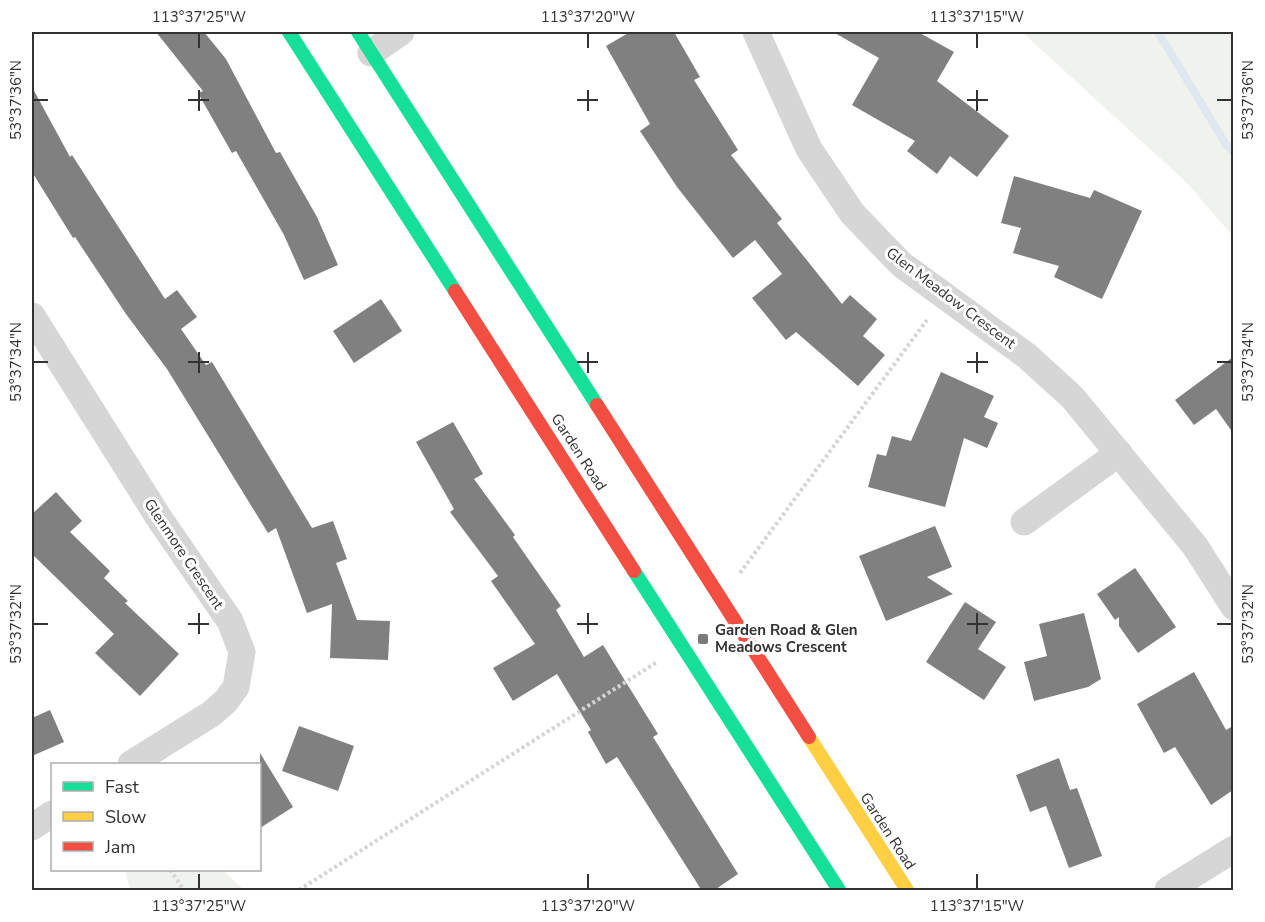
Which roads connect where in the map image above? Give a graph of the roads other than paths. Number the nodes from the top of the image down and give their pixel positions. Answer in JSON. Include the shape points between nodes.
{"nodes":[{"id":1,"x":289,"y":32,"type":"edge"},
{"id":2,"x":401,"y":32,"type":"edge"},
{"id":3,"x":756,"y":32,"type":"edge"},
{"id":4,"x":364,"y":42,"type":"edge"},
{"id":5,"x":32,"y":316,"type":"edge"},
{"id":6,"x":1119,"y":453,"type":"junction"},
{"id":7,"x":1024,"y":522,"type":"dead end"},
{"id":8,"x":1233,"y":607,"type":"edge"},
{"id":9,"x":134,"y":763,"type":"edge"},
{"id":10,"x":51,"y":815,"type":"edge"},
{"id":11,"x":32,"y":827,"type":"edge"},
{"id":12,"x":1233,"y":849,"type":"edge"},
{"id":13,"x":839,"y":891,"type":"edge"},
{"id":14,"x":907,"y":891,"type":"edge"},
{"id":15,"x":1168,"y":891,"type":"edge"}],
"edges":[{"from":1,"to":13,"type":"street","name":"Garden Road"},
{"from":2,"to":4,"type":"street"},
{"from":3,"to":6,"type":"street","name":"Glen Meadow Crescent","via":[[815,159],[871,236],[901,264],[1045,370]]},
{"from":4,"to":14,"type":"street","name":"Garden Road"},
{"from":5,"to":9,"type":"street","name":"Glenmore Crescent","via":[[159,518],[230,621],[242,652],[236,687],[226,701]]},
{"from":6,"to":7,"type":"street"},
{"from":6,"to":8,"type":"street","name":"Glen Meadow Crescent","via":[[1194,546]]},
{"from":10,"to":11,"type":"street"},
{"from":12,"to":15,"type":"street"}]}
